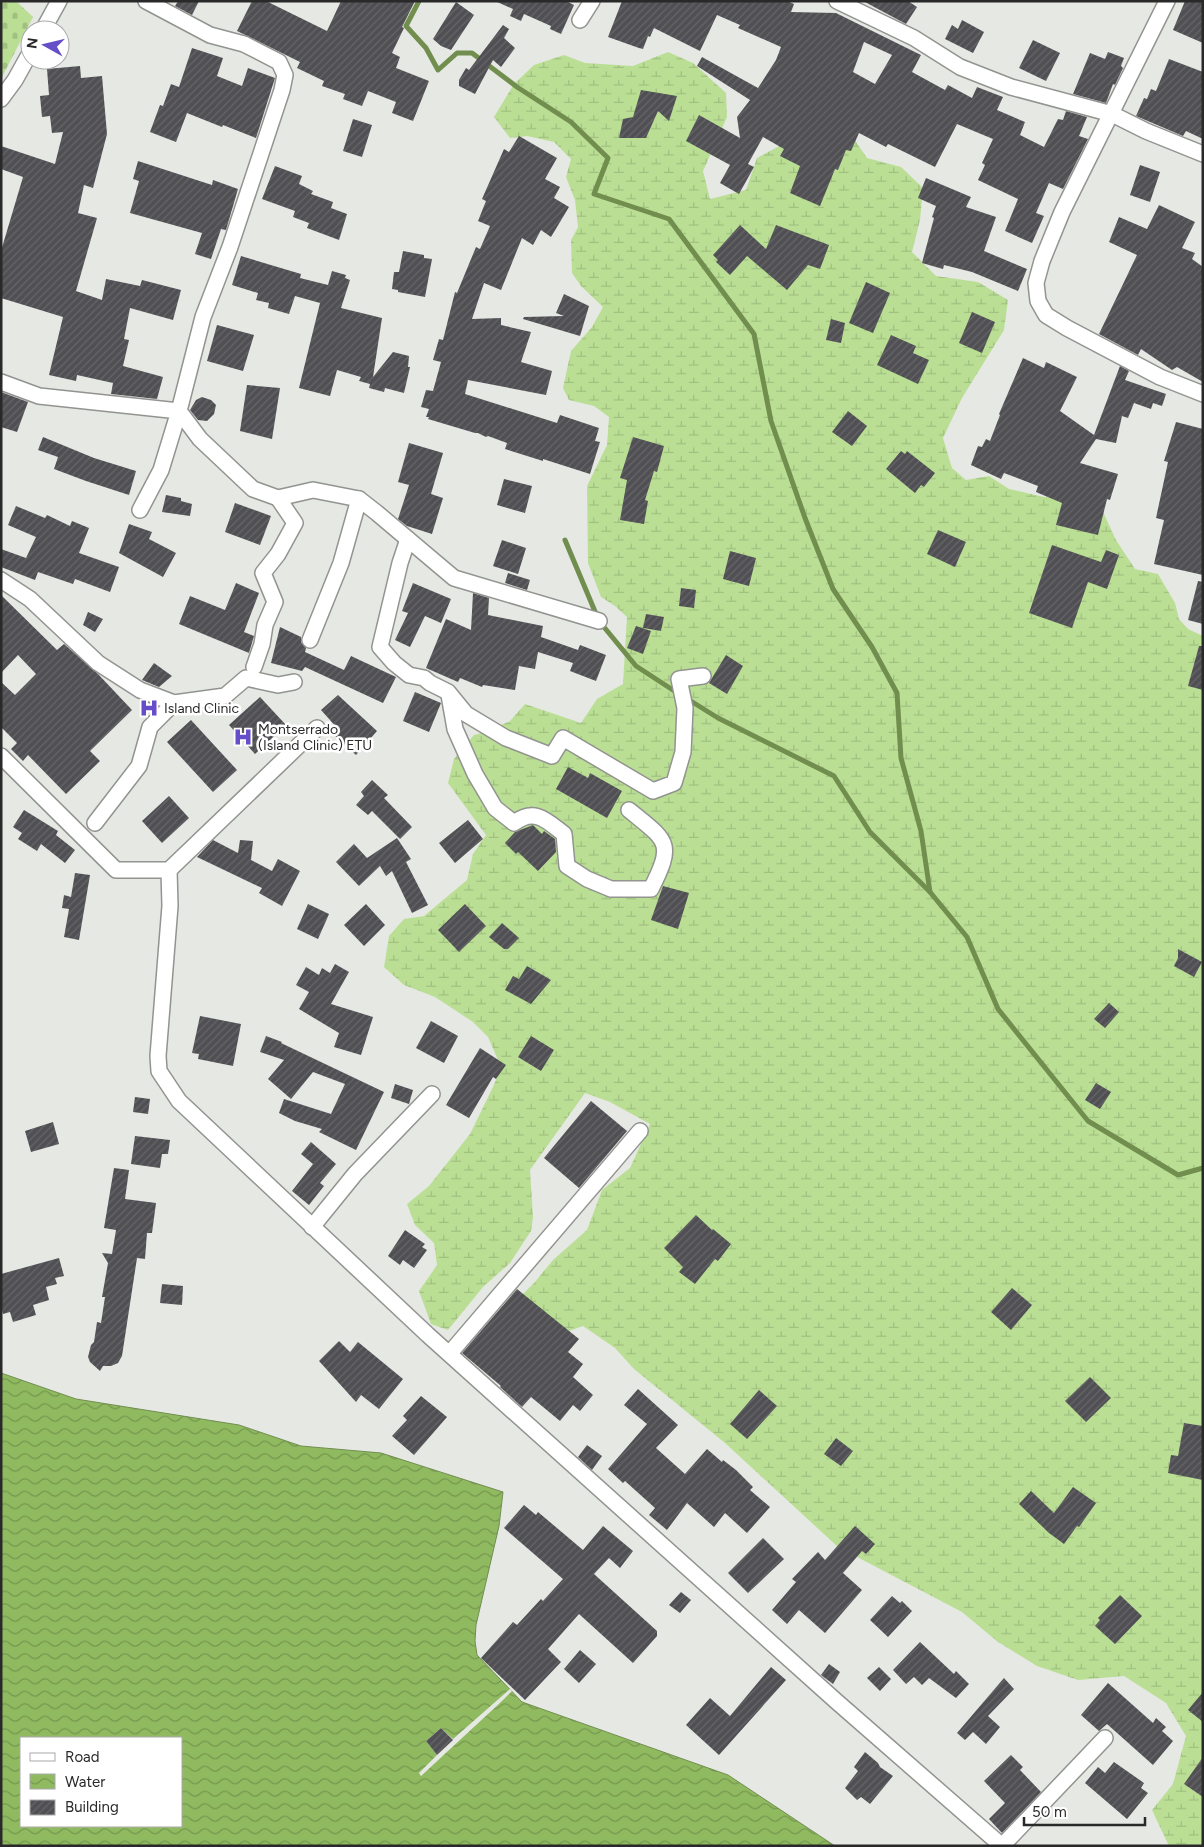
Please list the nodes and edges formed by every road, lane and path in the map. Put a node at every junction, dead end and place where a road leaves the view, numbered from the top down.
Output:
1 (59, 1) edge
2 (146, 1) edge
3 (592, 1) edge
4 (837, 1) edge
5 (1167, 1) edge
6 (49, 20) edge
7 (580, 20) dead end
8 (21, 70) edge
9 (1, 99) edge
10 (1112, 114) junction
11 (1203, 154) edge
12 (1, 382) edge
13 (1203, 394) edge
14 (179, 411) junction
15 (278, 498) junction
16 (358, 500) junction
17 (140, 510) dead end
18 (408, 539) junction
19 (1, 580) edge
20 (599, 621) dead end
21 (310, 640) dead end
22 (254, 667) dead end
23 (703, 676) dead end
24 (294, 682) dead end
25 (448, 692) junction
26 (174, 703) junction
27 (317, 728) dead end
28 (1, 756) edge
29 (629, 810) dead end
30 (95, 823) dead end
31 (169, 870) junction
32 (432, 1094) dead end
33 (640, 1130) dead end
34 (312, 1227) junction
35 (450, 1353) junction
36 (1105, 1738) dead end
37 (1002, 1846) edge

1 - 6 street
2 - 14 street
3 - 7 street
4 - 10 street
5 - 10 street
8 - 9 street
10 - 11 street
10 - 13 street
12 - 14 street
14 - 15 street
14 - 17 street
15 - 16 street
15 - 22 street
16 - 18 street
16 - 21 street
18 - 20 street
18 - 25 street
19 - 26 street
23 - 25 street
24 - 26 street
25 - 29 street
26 - 30 street
27 - 31 street
28 - 31 street
31 - 34 street
32 - 34 street
33 - 35 street
34 - 35 street
35 - 37 street
36 - 37 street

